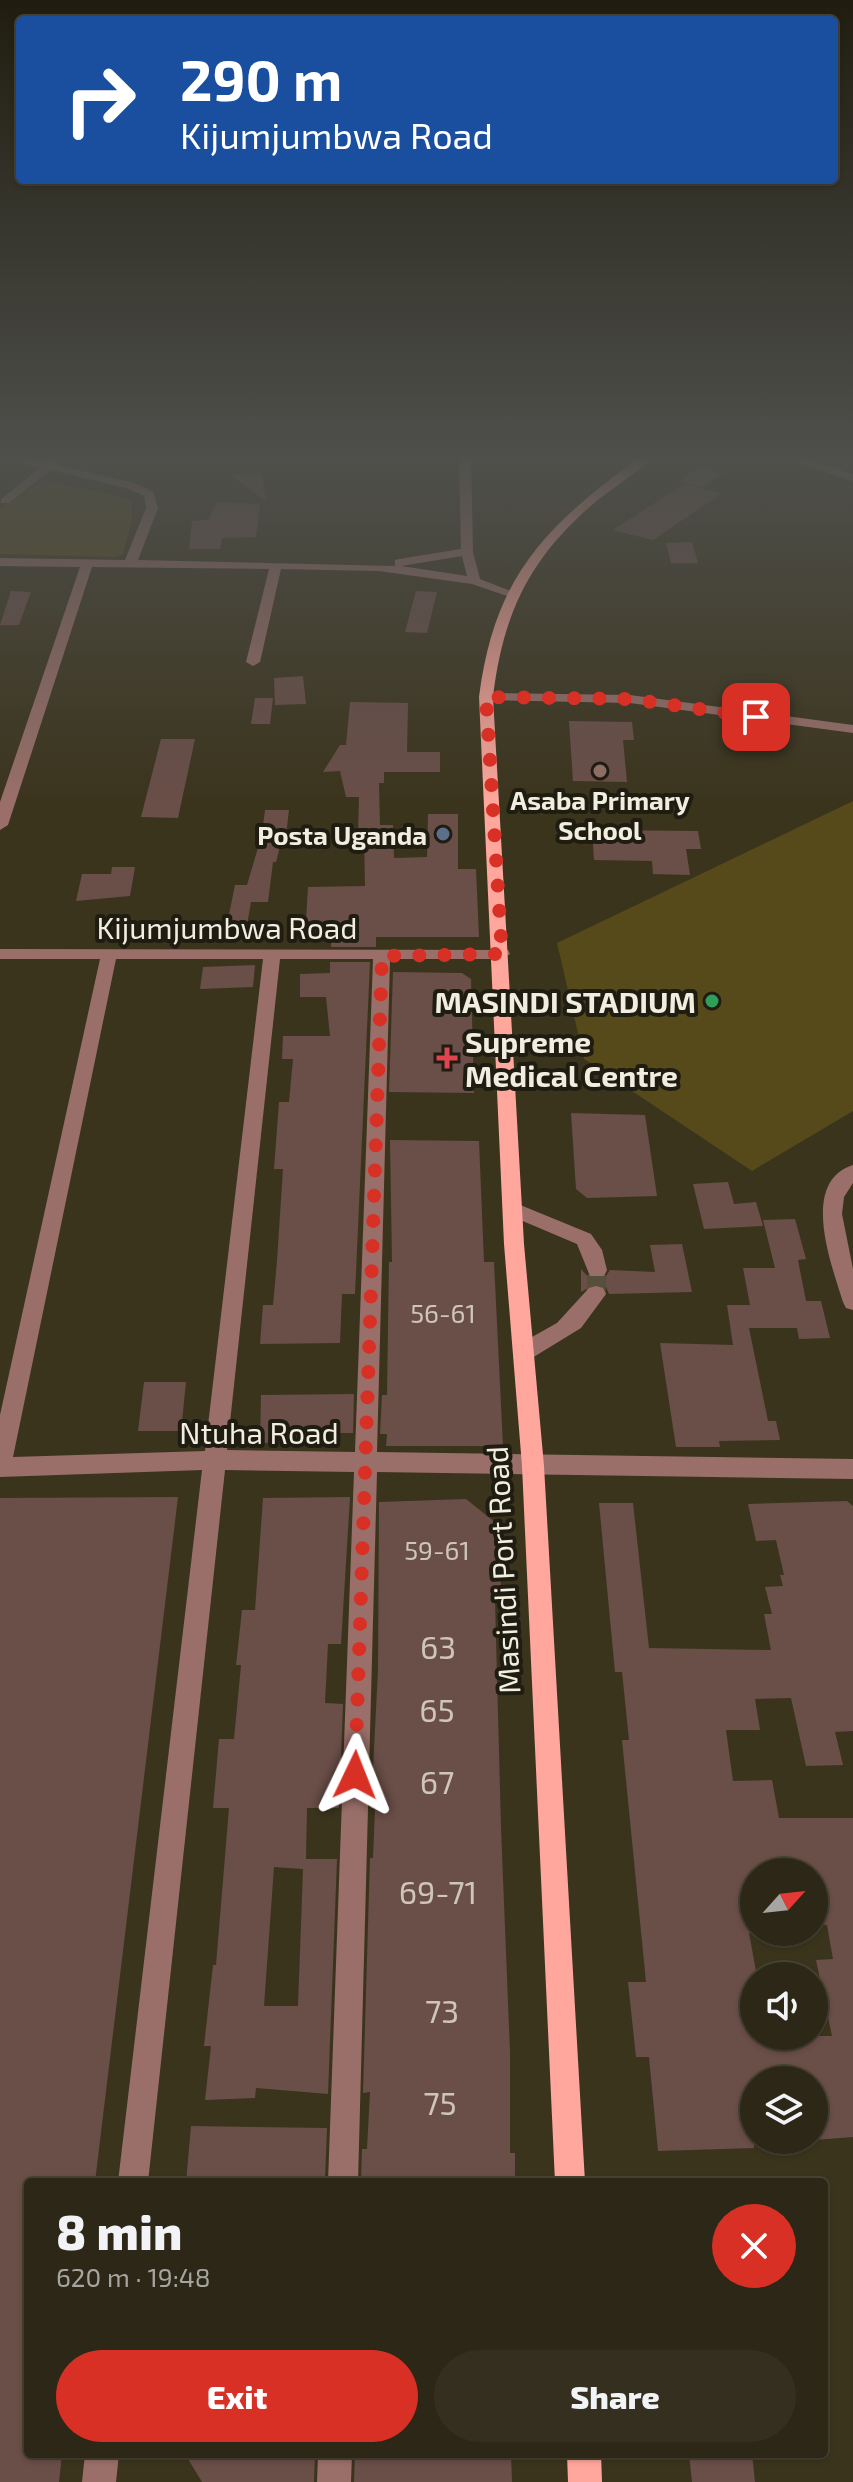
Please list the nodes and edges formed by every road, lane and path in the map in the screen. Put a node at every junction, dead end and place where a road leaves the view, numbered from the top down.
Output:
1 (85, 570) edge
2 (275, 570) edge
3 (398, 570) edge
4 (471, 570) edge
5 (527, 570) edge
6 (474, 581) junction
7 (510, 593) junction
8 (253, 662) dead end
9 (486, 697) junction
10 (853, 729) edge
11 (0, 825) edge
12 (0, 954) edge
13 (502, 954) junction
14 (109, 955) junction
15 (272, 956) junction
16 (382, 956) junction
17 (853, 1172) edge
18 (513, 1209) junction
19 (597, 1270) tunnel mouth
20 (596, 1294) tunnel mouth
21 (853, 1302) edge
22 (524, 1352) junction
23 (216, 1460) junction
24 (364, 1462) junction
25 (533, 1466) junction
26 (0, 1467) edge
27 (853, 1469) edge
28 (133, 2178) edge
29 (343, 2178) edge
30 (570, 2178) edge
31 (102, 2458) edge
32 (335, 2458) edge
33 (584, 2458) edge
34 (99, 2482) edge
35 (334, 2482) edge
36 (585, 2482) edge

1 - 11 street
2 - 8 street
3 - 6 street
4 - 6 street
5 - 7 main road
6 - 7 street
7 - 9 main road, Masindi Port Road
9 - 10 street
9 - 13 main road, Masindi Port Road
12 - 14 street, Kijumjumbwa Road
13 - 16 street, Kijumjumbwa Road
13 - 18 main road, Masindi Port Road
14 - 15 street, Kijumjumbwa Road
14 - 26 street
15 - 16 street, Kijumjumbwa Road
15 - 23 street
16 - 24 street
17 - 21 street
18 - 19 street
18 - 22 main road, Masindi Port Road
20 - 22 street
22 - 25 main road, Masindi Port Road
23 - 24 street, Ntuha Road
23 - 26 street, Ntuha Road
23 - 28 street
24 - 25 street, Ntuha Road
24 - 29 street
25 - 27 street, Ntuha Road
25 - 30 main road, Masindi Port Road
31 - 34 street
32 - 35 street
33 - 36 main road

